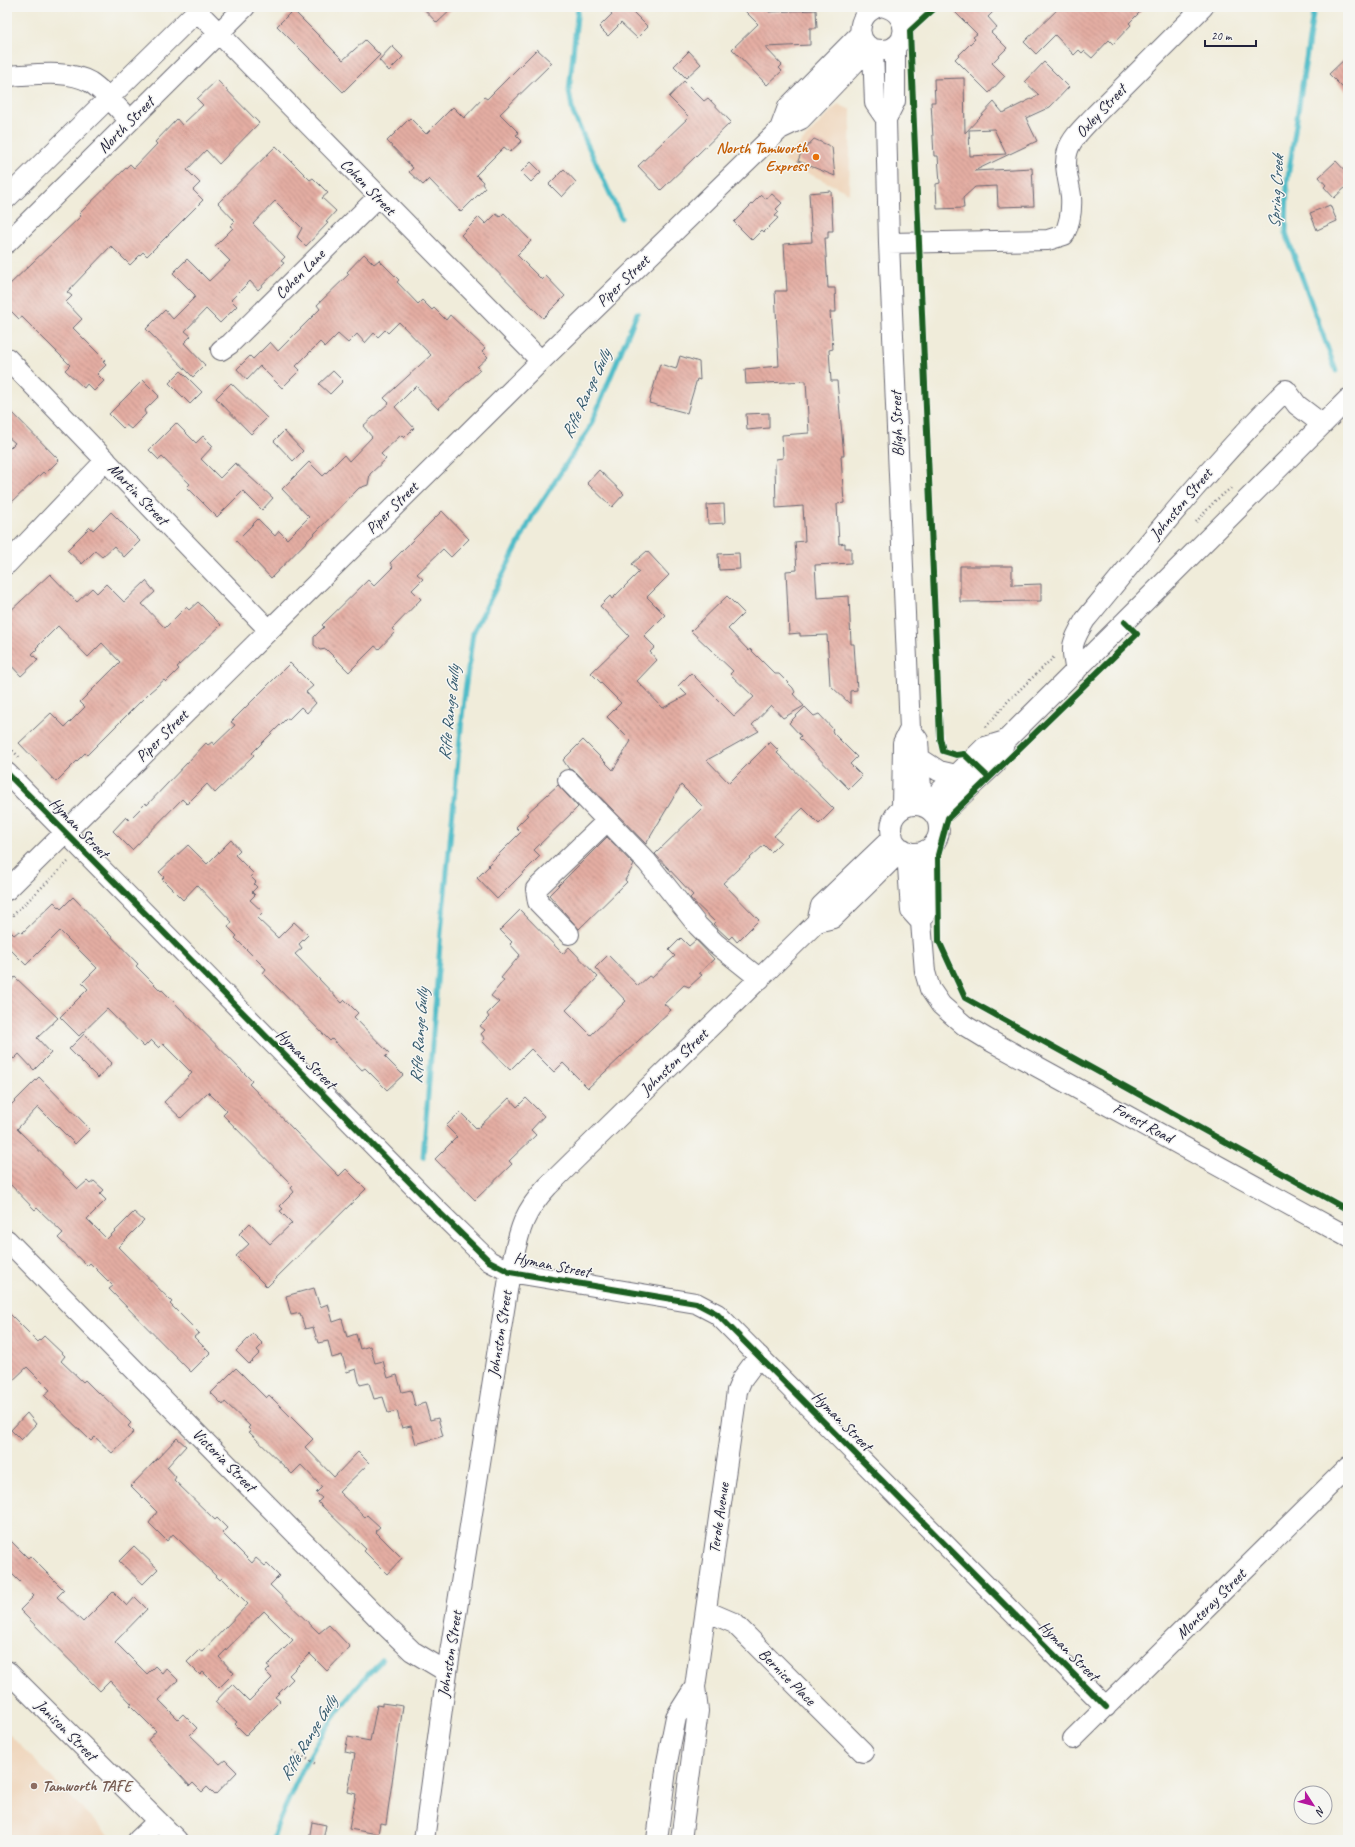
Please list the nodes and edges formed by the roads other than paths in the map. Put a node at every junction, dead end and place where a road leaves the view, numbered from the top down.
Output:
1 (245, 7) edge
2 (919, 7) edge
3 (1203, 7) edge
4 (199, 9) edge
5 (887, 10) edge
6 (219, 33) junction
7 (868, 43) junction
8 (895, 46) junction
9 (7, 76) edge
10 (108, 98) junction
11 (886, 119) junction
12 (130, 121) junction
13 (378, 197) junction
14 (7, 198) edge
15 (7, 243) edge
16 (889, 243) junction
17 (221, 350) dead end
18 (7, 358) edge
19 (541, 361) junction
20 (1348, 399) edge
21 (1322, 424) junction
22 (106, 460) junction
23 (7, 564) edge
24 (269, 630) junction
25 (1076, 671) junction
26 (910, 729) junction
27 (1005, 741) junction
28 (919, 758) junction
29 (7, 773) edge
30 (956, 775) junction
31 (568, 780) dead end
32 (921, 810) junction
33 (607, 821) junction
34 (65, 833) junction
35 (907, 847) junction
36 (7, 890) edge
37 (569, 934) dead end
38 (760, 978) junction
39 (1348, 1237) edge
40 (7, 1240) edge
41 (510, 1272) junction
42 (759, 1356) junction
43 (1348, 1467) edge
44 (706, 1611) junction
45 (7, 1671) edge
46 (447, 1672) junction
47 (695, 1687) junction
48 (1106, 1707) junction
49 (1073, 1740) dead end
50 (863, 1752) dead end
51 (158, 1821) junction
52 (138, 1840) edge
53 (177, 1840) edge
54 (424, 1840) edge
55 (657, 1840) edge
56 (681, 1840) edge

1 - 6 street, North Street
2 - 5 street
3 - 16 street, Oxley Street
4 - 6 street, Cohen Street
4 - 10 street, North Street
5 - 7 street
5 - 8 street
6 - 12 street, North Street
6 - 13 street, Cohen Street
7 - 8 street
7 - 11 street
7 - 19 street, Piper Street
8 - 11 street, Bligh Street
9 - 10 street
10 - 12 street
10 - 14 street, North Street
11 - 16 street, Bligh Street
12 - 15 street, North Street
13 - 17 street, Cohen Lane
13 - 19 street, Cohen Street
16 - 26 street, Bligh Street
18 - 22 street, Martin Street
19 - 24 street, Piper Street
20 - 21 street
21 - 25 street
21 - 25 street, Johnston Street
22 - 23 street
22 - 24 street, Martin Street
24 - 34 street, Piper Street
25 - 27 street
26 - 28 street, Bligh Street
26 - 32 street, Bligh Street
27 - 30 street
27 - 32 street
28 - 30 street
28 - 32 street, Bligh Street
29 - 34 street, Hyman Street
30 - 32 street
31 - 33 street
32 - 35 street
32 - 35 street, Johnston Street
33 - 37 street
33 - 38 street
34 - 36 street, Piper Street
34 - 41 street, Hyman Street
35 - 38 street, Johnston Street
35 - 39 street, Forest Road
38 - 41 street, Johnston Street
40 - 46 street, Victoria Street
41 - 42 street, Hyman Street
41 - 46 street, Johnston Street
42 - 44 street, Terole Avenue
42 - 48 street, Hyman Street
43 - 48 street, Monteray Street
44 - 47 street, Terole Avenue
44 - 50 street, Bernice Place
45 - 51 street, Janison Street
46 - 54 street, Johnston Street
47 - 55 street, Terole Avenue
47 - 56 street, Terole Avenue
48 - 49 street, Monteray Street
51 - 52 street
51 - 53 street, Janison Street

